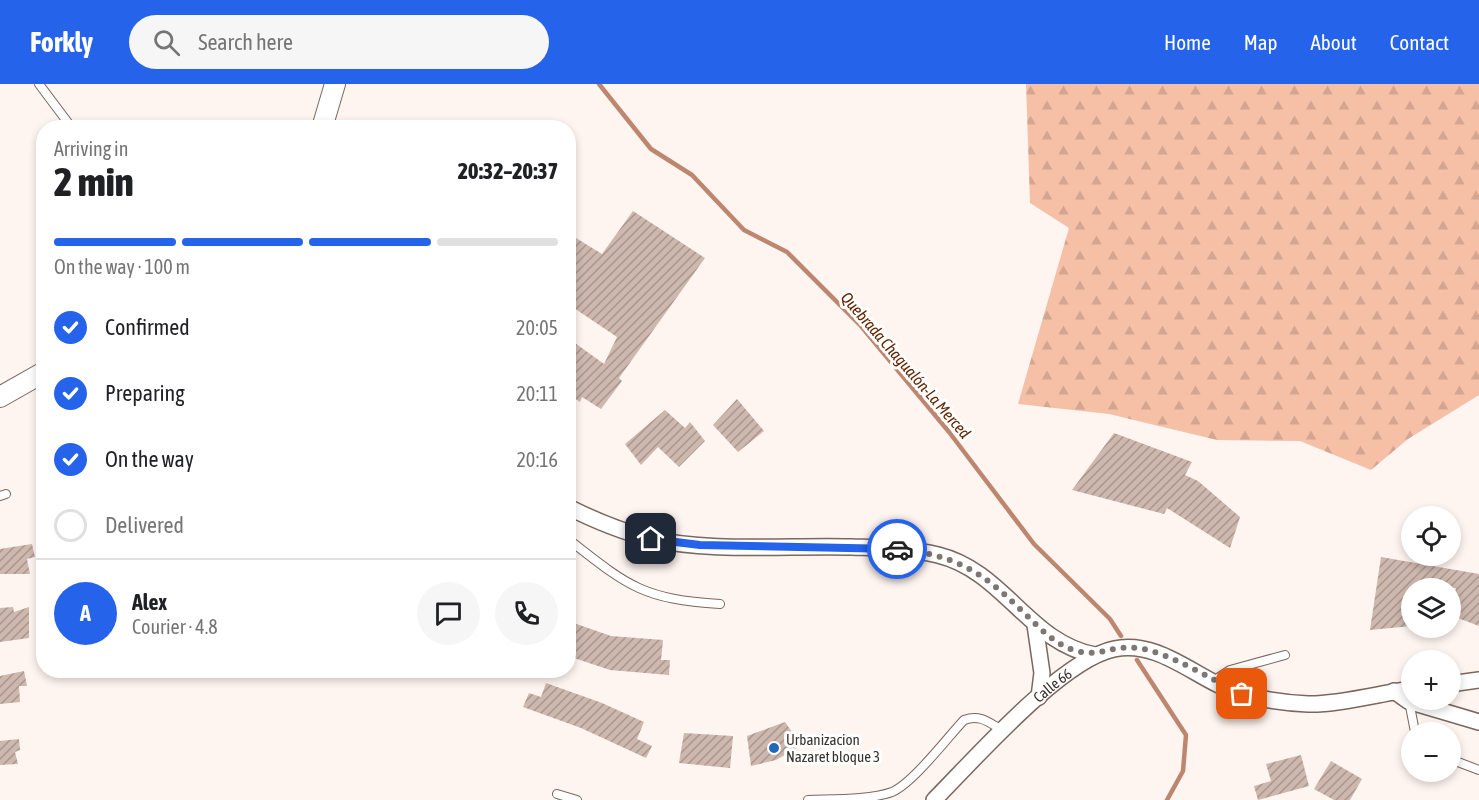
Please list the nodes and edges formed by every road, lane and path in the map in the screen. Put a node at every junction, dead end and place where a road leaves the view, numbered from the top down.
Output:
1 (39, 84) edge
2 (335, 84) edge
3 (66, 120) edge
4 (324, 120) edge
5 (36, 377) edge
6 (0, 397) edge
7 (576, 511) edge
8 (576, 545) edge
9 (720, 604) dead end
10 (1035, 625) junction
11 (1285, 654) dead end
12 (1095, 655) junction
13 (1479, 680) edge
14 (1213, 681) junction
15 (1461, 682) edge
16 (1401, 693) edge
17 (1039, 697) junction
18 (1448, 710) edge
19 (1479, 722) edge
20 (1003, 731) junction
21 (1461, 763) edge
22 (1479, 770) edge
23 (557, 794) dead end
24 (577, 800) edge
25 (808, 800) edge
26 (934, 800) edge

1 - 3 lane
2 - 4 main road
5 - 6 main road
7 - 10 street
8 - 9 lane
10 - 12 street
10 - 17 street
11 - 14 lane
12 - 14 street, Calle 66
12 - 17 street, Calle 66
13 - 15 street
14 - 16 street, Calle 66
17 - 20 street, Calle 66
18 - 19 street
20 - 25 lane
20 - 26 street, Calle 66
21 - 22 lane
23 - 24 lane

